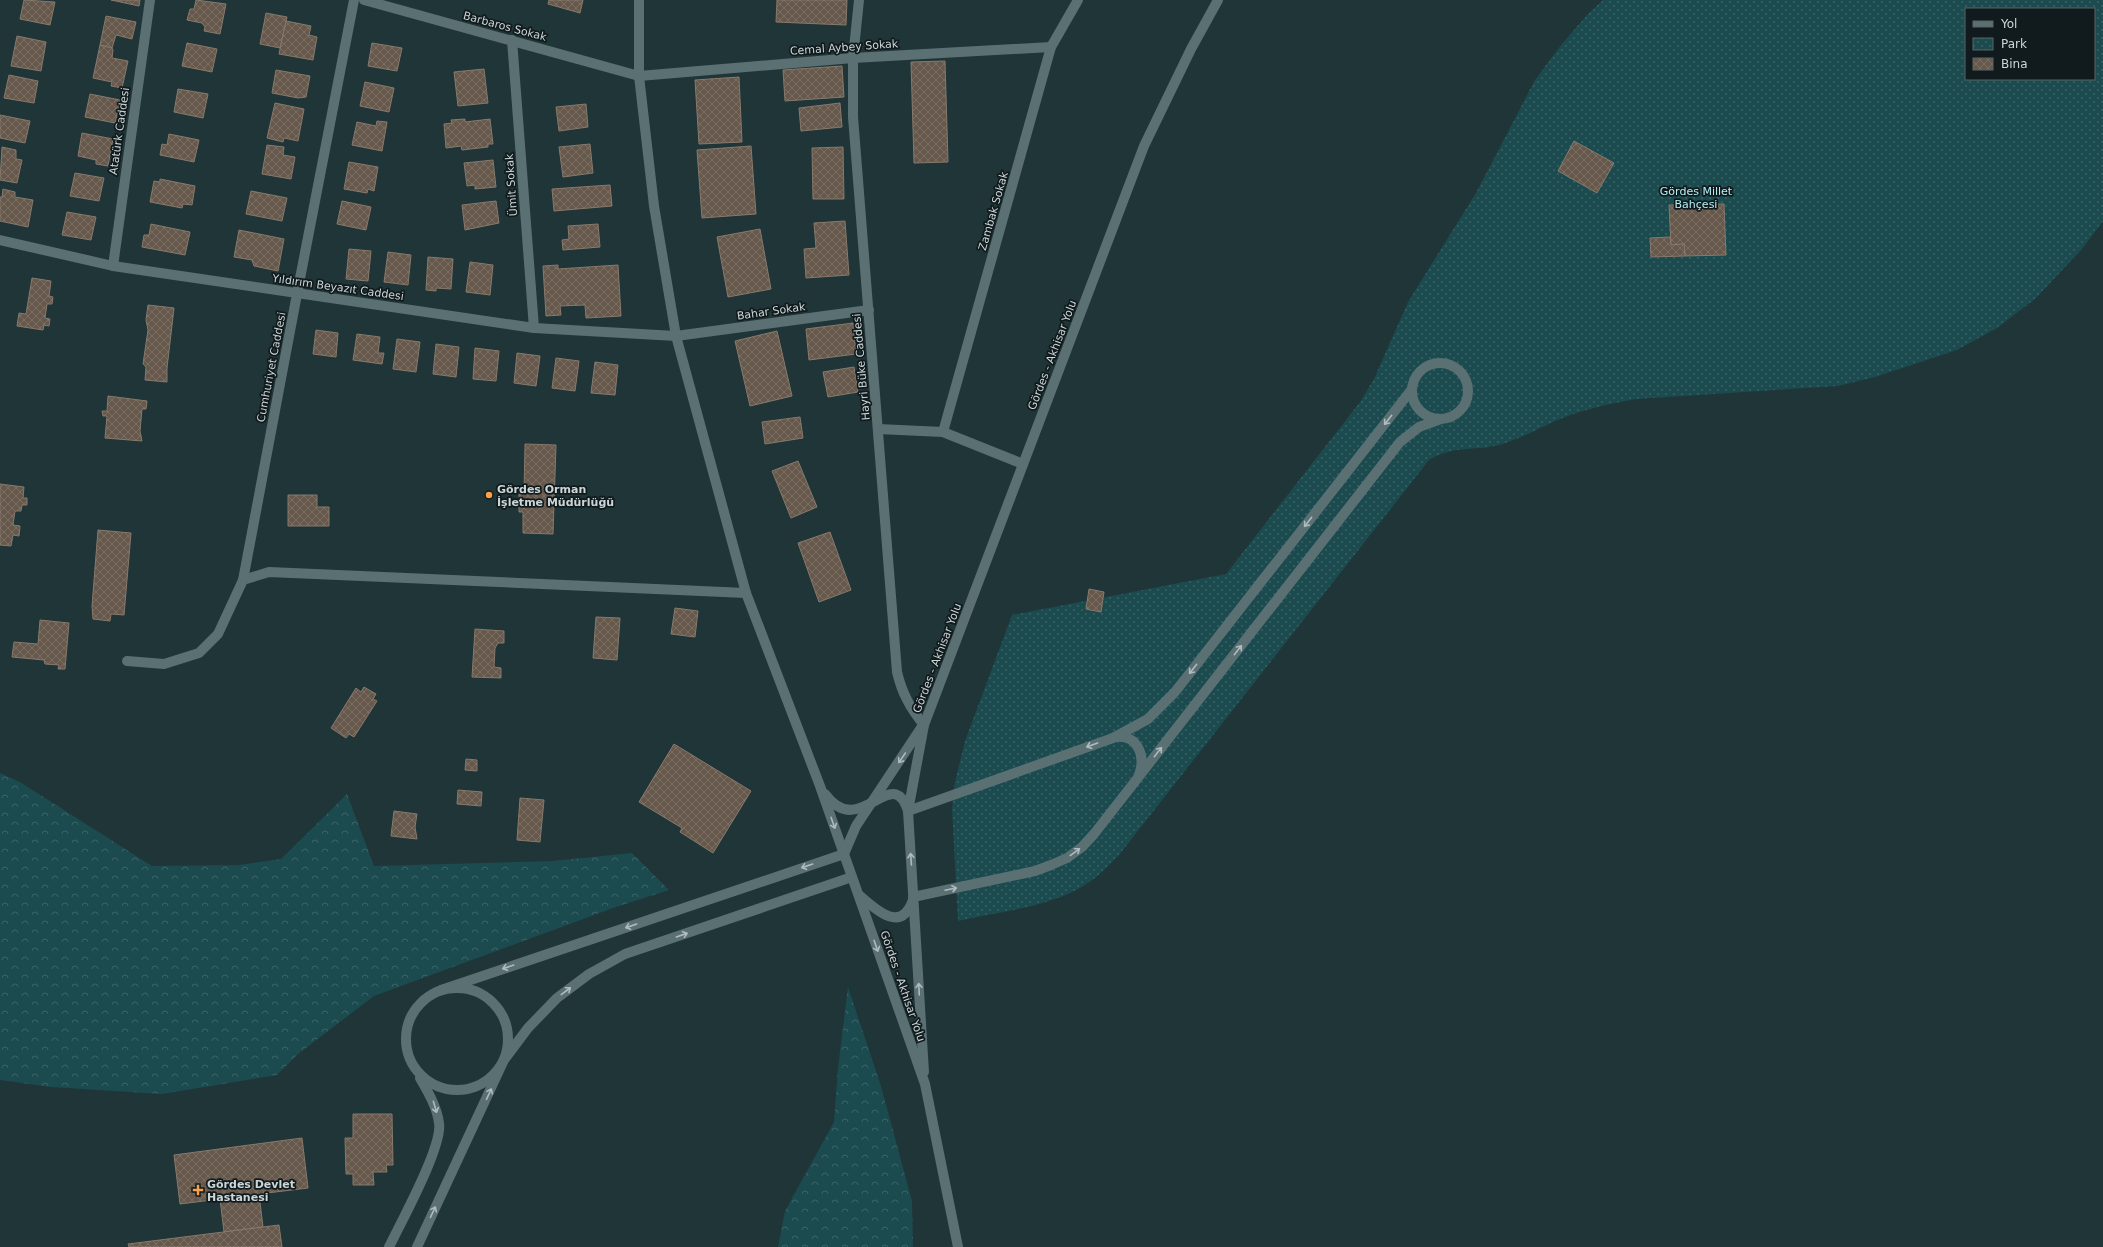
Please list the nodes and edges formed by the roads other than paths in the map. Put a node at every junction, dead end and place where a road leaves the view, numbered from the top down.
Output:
1 (150, 0) edge
2 (354, 0) edge
3 (364, 0) edge
4 (639, 0) edge
5 (859, 0) edge
6 (1078, 0) edge
7 (1218, 0) edge
8 (512, 40) junction
9 (1051, 47) junction
10 (853, 58) junction
11 (639, 76) junction
12 (0, 240) edge
13 (113, 266) junction
14 (297, 294) junction
15 (869, 310) junction
16 (534, 328) junction
17 (676, 336) junction
18 (1412, 389) junction
19 (1441, 419) junction
20 (878, 429) junction
21 (943, 432) junction
22 (1023, 464) junction
23 (243, 580) junction
24 (746, 593) junction
25 (127, 661) dead end
26 (924, 725) junction
27 (1113, 738) junction
28 (1139, 776) junction
29 (820, 786) junction
30 (872, 804) junction
31 (908, 811) junction
32 (844, 854) junction
33 (852, 877) junction
34 (859, 896) junction
35 (913, 897) junction
36 (441, 990) junction
37 (504, 1060) junction
38 (418, 1073) junction
39 (925, 1084) junction
40 (389, 1247) edge
41 (417, 1247) edge
42 (958, 1247) edge

1 - 13 street, Atatürk Caddesi
2 - 14 street, Cumhuriyet Caddesi
3 - 8 street, Barbaros Sokak
4 - 11 street
5 - 10 street, Hayri Büke Caddesi
6 - 9 street, Zambak Sokak
7 - 22 street, Gördes - Akhisar Yolu
8 - 11 street, Barbaros Sokak
8 - 16 street, Ümit Sokak
9 - 10 street, Cemal Aybey Sokak
9 - 21 street, Zambak Sokak
10 - 11 street, Cemal Aybey Sokak
10 - 15 street, Hayri Büke Caddesi
11 - 17 street
12 - 13 street, Yıldırım Beyazıt Caddesi
13 - 14 street, Yıldırım Beyazıt Caddesi
14 - 16 street, Yıldırım Beyazıt Caddesi
14 - 23 street, Cumhuriyet Caddesi
15 - 17 street, Bahar Sokak
15 - 20 street, Hayri Büke Caddesi
16 - 17 street, Yıldırım Beyazıt Caddesi
17 - 24 street
18 - 19 street
18 - 19 street
18 -> 27 street
28 -> 19 street
20 - 21 street
20 - 26 street, Hayri Büke Caddesi
21 - 22 street
22 - 26 street, Gördes - Akhisar Yolu
23 - 24 street
23 - 25 street, Cumhuriyet Caddesi
24 - 29 street
26 -> 30 street, Gördes - Akhisar Yolu
26 - 31 street, Gördes - Akhisar Yolu
27 - 28 street
27 -> 31 street
35 -> 28 street
29 - 30 street, Gördes - Akhisar Yolu
29 -> 32 street, Gördes - Akhisar Yolu
30 - 31 street, Gördes - Akhisar Yolu
30 - 32 street, Gördes - Akhisar Yolu
35 -> 31 street, Gördes - Akhisar Yolu
32 - 33 street, Gördes - Akhisar Yolu
32 -> 36 street
33 - 34 street, Gördes - Akhisar Yolu
37 -> 33 street
34 - 35 street, Gördes - Akhisar Yolu
34 -> 39 street, Gördes - Akhisar Yolu
39 -> 35 street, Gördes - Akhisar Yolu
36 - 37 street
36 - 38 street
37 - 38 street
41 -> 37 street
38 -> 40 street
39 - 42 street, Gördes - Akhisar Yolu

